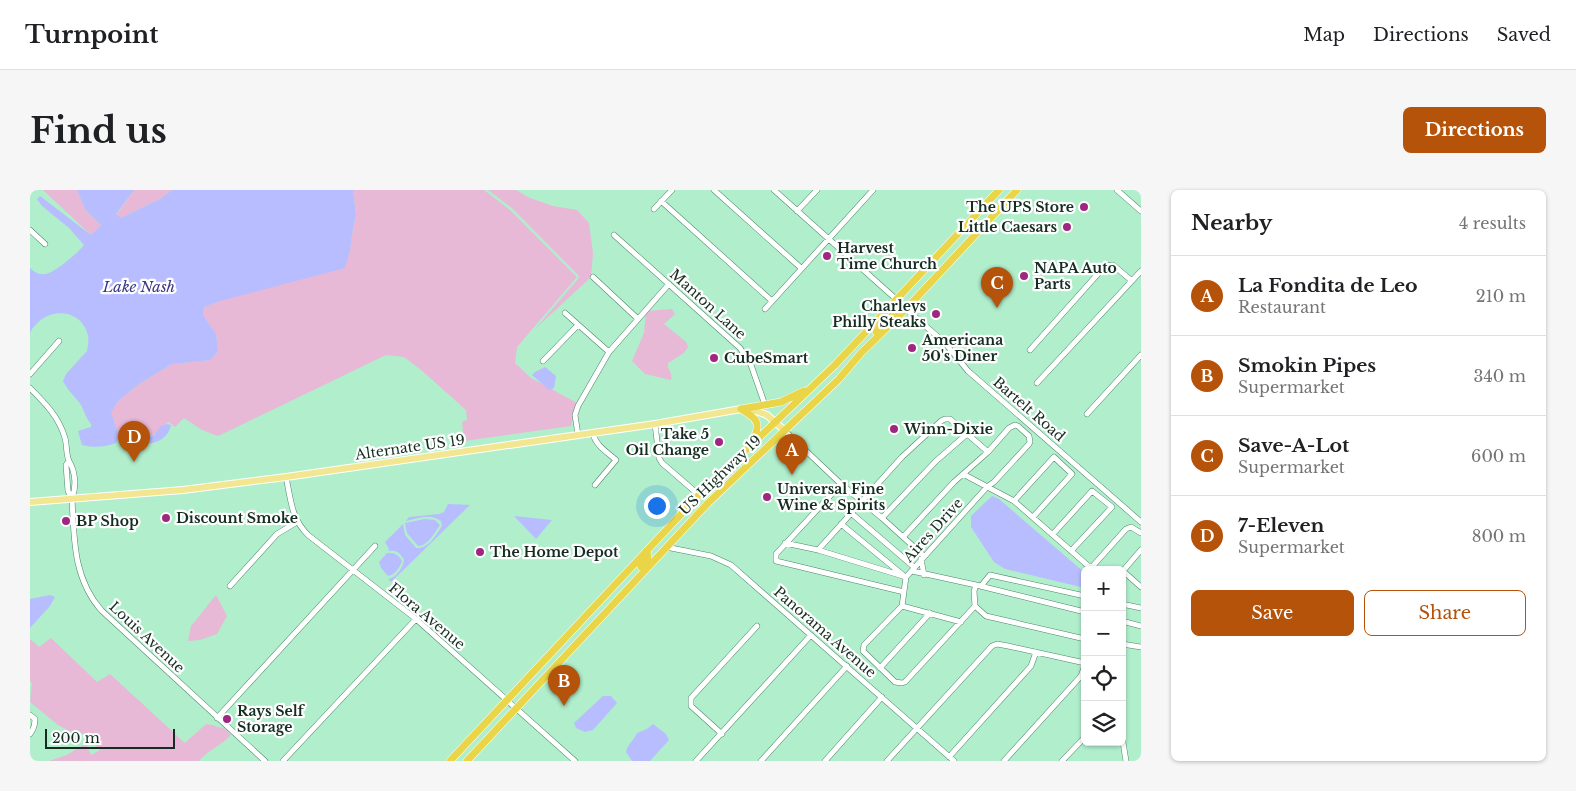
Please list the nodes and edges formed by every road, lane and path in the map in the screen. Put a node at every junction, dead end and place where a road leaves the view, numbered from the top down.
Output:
1 (672, 190) edge
2 (714, 190) edge
3 (774, 190) edge
4 (817, 190) edge
5 (873, 190) edge
6 (999, 190) edge
7 (1017, 190) edge
8 (1118, 190) edge
9 (661, 202) junction
10 (654, 209) dead end
11 (1141, 210) edge
12 (797, 212) junction
13 (30, 230) edge
14 (614, 235) dead end
15 (828, 239) junction
16 (45, 244) dead end
17 (800, 268) junction
18 (1141, 271) edge
19 (593, 277) dead end
20 (1132, 281) junction
21 (669, 284) junction
22 (897, 300) junction
23 (772, 301) junction
24 (765, 308) dead end
25 (906, 309) junction
26 (565, 313) dead end
27 (638, 319) junction
28 (578, 325) junction
29 (59, 341) dead end
30 (1030, 350) dead end
31 (609, 352) junction
32 (861, 353) junction
33 (1141, 355) edge
34 (543, 361) dead end
35 (30, 374) edge
36 (1037, 383) dead end
37 (30, 388) edge
38 (812, 388) junction
39 (765, 405) junction
40 (741, 410) junction
41 (1087, 414) dead end
42 (775, 422) junction
43 (655, 424) junction
44 (784, 430) junction
45 (593, 433) junction
46 (967, 434) junction
47 (578, 436) junction
48 (751, 445) junction
49 (988, 452) junction
50 (963, 474) junction
51 (286, 477) junction
52 (710, 483) junction
53 (841, 484) junction
54 (595, 485) dead end
55 (987, 487) junction
56 (699, 495) junction
57 (72, 498) junction
58 (861, 501) junction
59 (1014, 501) junction
60 (30, 502) edge
61 (851, 513) junction
62 (1033, 517) junction
63 (882, 518) junction
64 (297, 522) junction
65 (1141, 522) edge
66 (841, 524) junction
67 (1141, 533) edge
68 (1053, 534) junction
69 (902, 537) junction
70 (785, 544) junction
71 (375, 546) dead end
72 (666, 547) junction
73 (818, 550) junction
74 (1141, 550) edge
75 (646, 551) junction
76 (1071, 551) junction
77 (922, 558) junction
78 (1088, 566) edge
79 (1095, 566) edge
80 (1126, 567) edge
81 (353, 569) junction
82 (913, 569) junction
83 (1126, 574) edge
84 (924, 575) junction
85 (906, 577) junction
86 (978, 585) junction
87 (230, 586) dead end
88 (1141, 587) edge
89 (624, 592) junction
90 (904, 592) junction
91 (1081, 595) edge
92 (1126, 605) edge
93 (902, 606) junction
94 (975, 606) junction
95 (1141, 608) edge
96 (1081, 611) edge
97 (930, 613) junction
98 (416, 618) junction
99 (961, 622) junction
100 (1126, 622) edge
101 (757, 626) dead end
102 (1141, 626) edge
103 (811, 635) junction
104 (1081, 638) edge
105 (1126, 645) edge
106 (1141, 648) edge
107 (1036, 652) junction
108 (1081, 663) edge
109 (847, 666) junction
110 (880, 668) junction
111 (1081, 676) edge
112 (882, 697) junction
113 (507, 700) junction
114 (516, 708) junction
115 (30, 715) edge
116 (216, 718) junction
117 (916, 727) junction
118 (30, 734) edge
119 (722, 734) junction
120 (1081, 740) edge
121 (1124, 746) edge
122 (949, 757) junction
123 (265, 761) edge
124 (283, 761) edge
125 (450, 761) edge
126 (466, 761) edge
127 (575, 761) edge
128 (696, 761) edge
129 (761, 761) edge
130 (825, 761) edge
131 (888, 761) edge
132 (954, 761) edge
133 (1004, 761) edge
134 (1062, 761) edge
135 (1126, 761) edge

1 - 9 street
2 - 17 street
3 - 12 street
4 - 12 street
5 - 15 street
6 - 22 highway, US Highway 19
7 - 25 highway, US Highway 19
8 - 11 street
9 - 10 street
9 - 23 street
12 - 15 street
13 - 16 street
14 - 21 street, Manton Lane
15 - 17 street
15 - 22 street
17 - 23 street
18 - 20 street
19 - 27 street
20 - 30 street
20 - 36 street
21 - 27 street
21 - 39 street, Manton Lane
22 - 32 highway
22 - 38 highway, US Highway 19
23 - 24 street
25 - 32 highway, US Highway 19
25 - 65 street, Bartelt Road
26 - 28 street
27 - 31 street
28 - 31 street
28 - 34 street
29 - 35 street
31 - 47 street
32 - 44 highway, US Highway 19
33 - 41 street
37 - 57 street, Louis Avenue
38 - 39 highway
38 - 42 highway, US Highway 19
39 - 40 highway
40 - 42 main road, Alternate US 19
40 - 43 main road, Alternate US 19
40 - 48 highway
42 - 44 main road, Alternate US 19
42 - 48 highway, US Highway 19
43 - 45 main road, Alternate US 19
43 - 56 street
44 - 53 street
44 - 72 highway, US Highway 19
45 - 47 main road, Alternate US 19
45 - 54 street
46 - 49 street
46 - 58 street
46 - 63 street
47 - 51 main road, Alternate US 19
48 - 52 highway, US Highway 19
49 - 50 street
49 - 55 street, Aires Drive
50 - 55 street
50 - 69 street
51 - 57 main road, Alternate US 19
51 - 64 street, Flora Avenue
52 - 56 highway, US Highway 19
52 - 72 highway
53 - 58 street
53 - 70 street
55 - 59 street
55 - 77 street, Aires Drive
56 - 75 highway, US Highway 19
57 - 60 main road, Alternate US 19
57 - 116 street, Louis Avenue
58 - 61 street
58 - 63 street
59 - 62 street
59 - 62 street
61 - 66 street
61 - 82 street
62 - 68 street
63 - 69 street
64 - 81 street, Flora Avenue
64 - 87 street
66 - 73 street
66 - 85 street
67 - 79 street
68 - 76 street
68 - 76 street
69 - 77 street
70 - 73 street
70 - 90 street
71 - 81 street
72 - 89 highway, US Highway 19
72 - 103 street, Panorama Avenue
73 - 85 street
74 - 80 street
75 - 89 highway
75 - 113 highway, US Highway 19
76 - 78 street
77 - 82 street, Aires Drive
77 - 84 street
81 - 98 street, Flora Avenue
81 - 116 street
82 - 84 street
82 - 85 street, Aires Drive
83 - 88 street
84 - 86 street
85 - 90 street, Aires Drive
86 - 91 street
86 - 94 street
86 - 96 street
89 - 114 highway, US Highway 19
90 - 93 street, Aires Drive
92 - 95 street
93 - 97 street
93 - 110 street
94 - 99 street
94 - 104 street
97 - 99 street
97 - 110 street
98 - 113 street, Flora Avenue
98 - 124 street
99 - 110 street
100 - 102 street
101 - 119 street
103 - 109 street, Panorama Avenue
103 - 119 street
105 - 106 street
107 - 108 street
107 - 117 street
107 - 122 street
109 - 112 street, Panorama Avenue
109 - 129 street
111 - 133 street
112 - 117 street, Panorama Avenue
112 - 130 street
113 - 114 street, Flora Avenue
113 - 125 highway, US Highway 19
114 - 126 highway, US Highway 19
114 - 127 street, Flora Avenue
115 - 118 street
116 - 123 street, Louis Avenue
117 - 122 street, Panorama Avenue
117 - 131 street
119 - 128 street
120 - 134 street
121 - 135 street
122 - 132 street, Panorama Avenue

